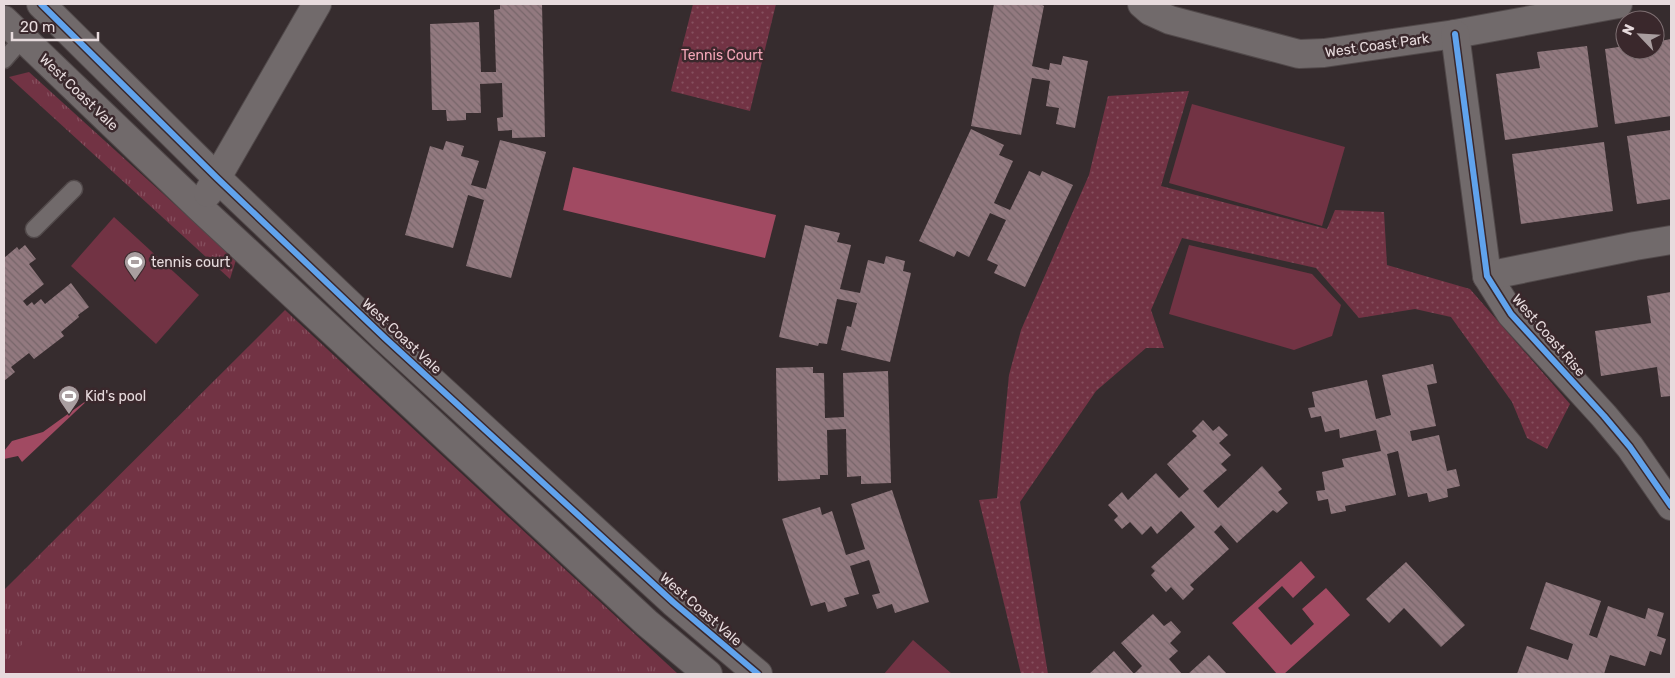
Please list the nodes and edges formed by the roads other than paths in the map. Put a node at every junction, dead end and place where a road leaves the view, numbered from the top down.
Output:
1 (317, 4) edge
2 (1142, 4) edge
3 (1618, 4) edge
4 (45, 7) edge
5 (4, 20) edge
6 (1455, 34) junction
7 (23, 38) junction
8 (4, 60) edge
9 (217, 178) junction
10 (74, 189) dead end
11 (200, 208) junction
12 (34, 229) dead end
13 (1671, 240) edge
14 (1486, 276) junction
15 (1671, 506) edge
16 (708, 674) edge
17 (758, 674) edge

1 - 9 street
2 - 6 street, West Coast Park
3 - 6 street, West Coast Park
4 - 7 street, West Coast Vale
4 - 9 street, West Coast Vale
5 - 7 street, West Coast Vale
6 - 14 street, West Coast Rise
7 - 8 lane
7 - 11 street, West Coast Vale
9 - 11 street
9 - 17 street, West Coast Vale
10 - 12 lane
11 - 16 street, West Coast Vale
13 - 14 street
14 - 15 street, West Coast Rise

